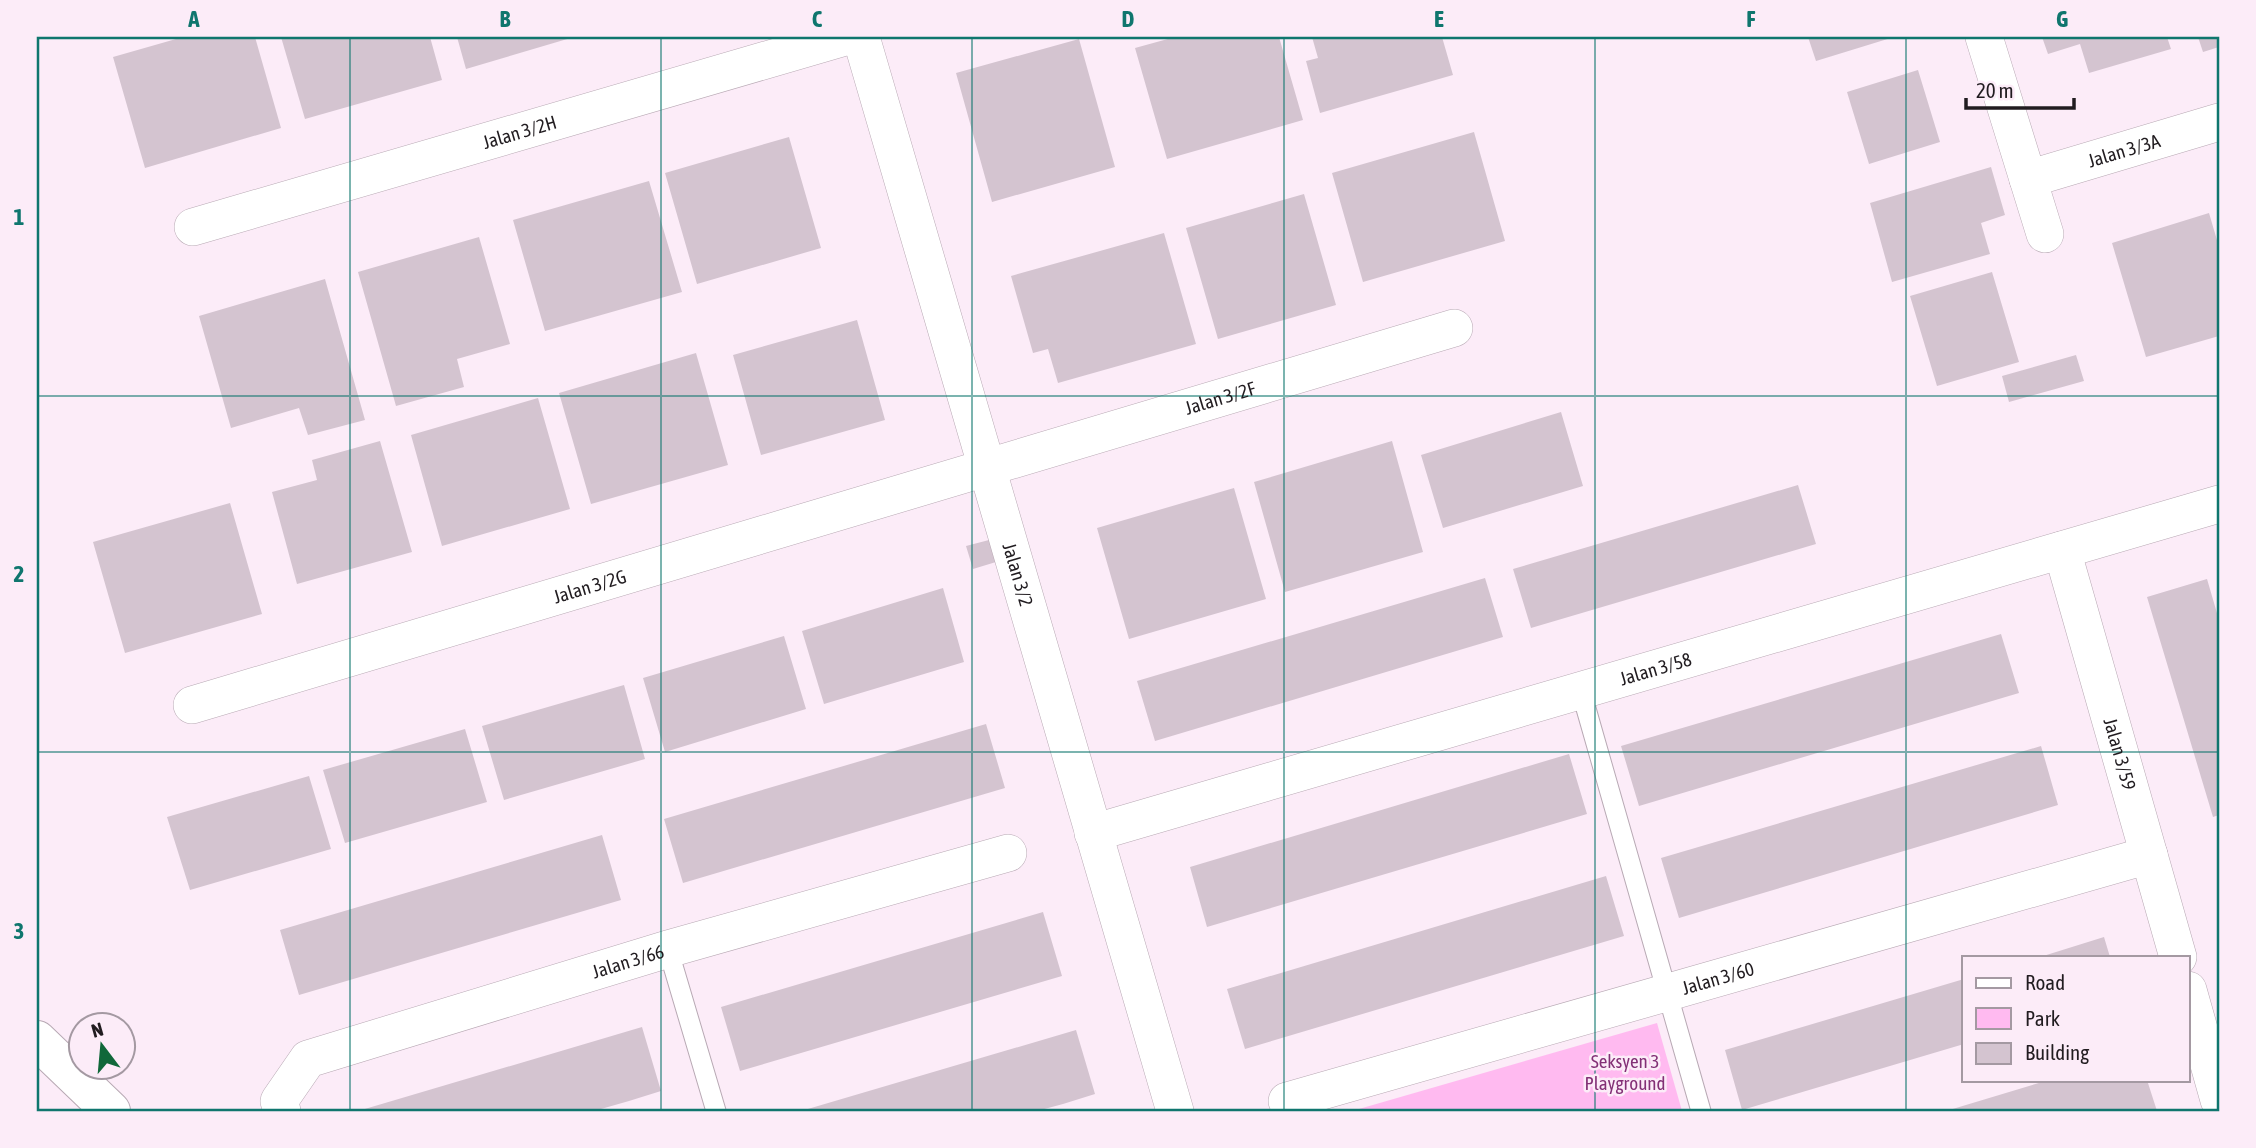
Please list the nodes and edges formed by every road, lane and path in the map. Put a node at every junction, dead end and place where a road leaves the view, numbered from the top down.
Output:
1 (845, 37) edge
2 (861, 37) edge
3 (1984, 37) edge
4 (2219, 122) edge
5 (2028, 179) junction
6 (193, 227) dead end
7 (2045, 234) dead end
8 (1454, 328) dead end
9 (987, 467) junction
10 (2219, 504) edge
11 (2062, 550) junction
12 (1581, 691) junction
13 (192, 705) dead end
14 (1094, 833) junction
15 (1008, 853) dead end
16 (2149, 855) junction
17 (668, 949) junction
18 (2178, 956) edge
19 (1667, 992) junction
20 (2190, 997) edge
21 (37, 1040) edge
22 (52, 1068) edge
23 (2219, 1100) edge
24 (1287, 1101) dead end
25 (110, 1111) edge
26 (282, 1111) edge
27 (716, 1111) edge
28 (1175, 1111) edge
29 (1701, 1111) edge

1 - 6 street, Jalan 3/2H
2 - 9 street, Jalan 3/2
3 - 5 street
4 - 5 street, Jalan 3/3A
5 - 7 street
8 - 9 street, Jalan 3/2F
9 - 13 street, Jalan 3/2G
9 - 14 street, Jalan 3/2
10 - 11 street, Jalan 3/58
11 - 12 street, Jalan 3/58
11 - 16 street, Jalan 3/59
12 - 14 street, Jalan 3/58
12 - 19 lane
14 - 28 street, Jalan 3/2
15 - 17 street, Jalan 3/66
16 - 18 street, Jalan 3/59
16 - 19 street, Jalan 3/60
17 - 26 street, Jalan 3/66
17 - 27 lane
19 - 24 street, Jalan 3/60
19 - 29 lane
20 - 23 street
21 - 22 street
22 - 25 street

